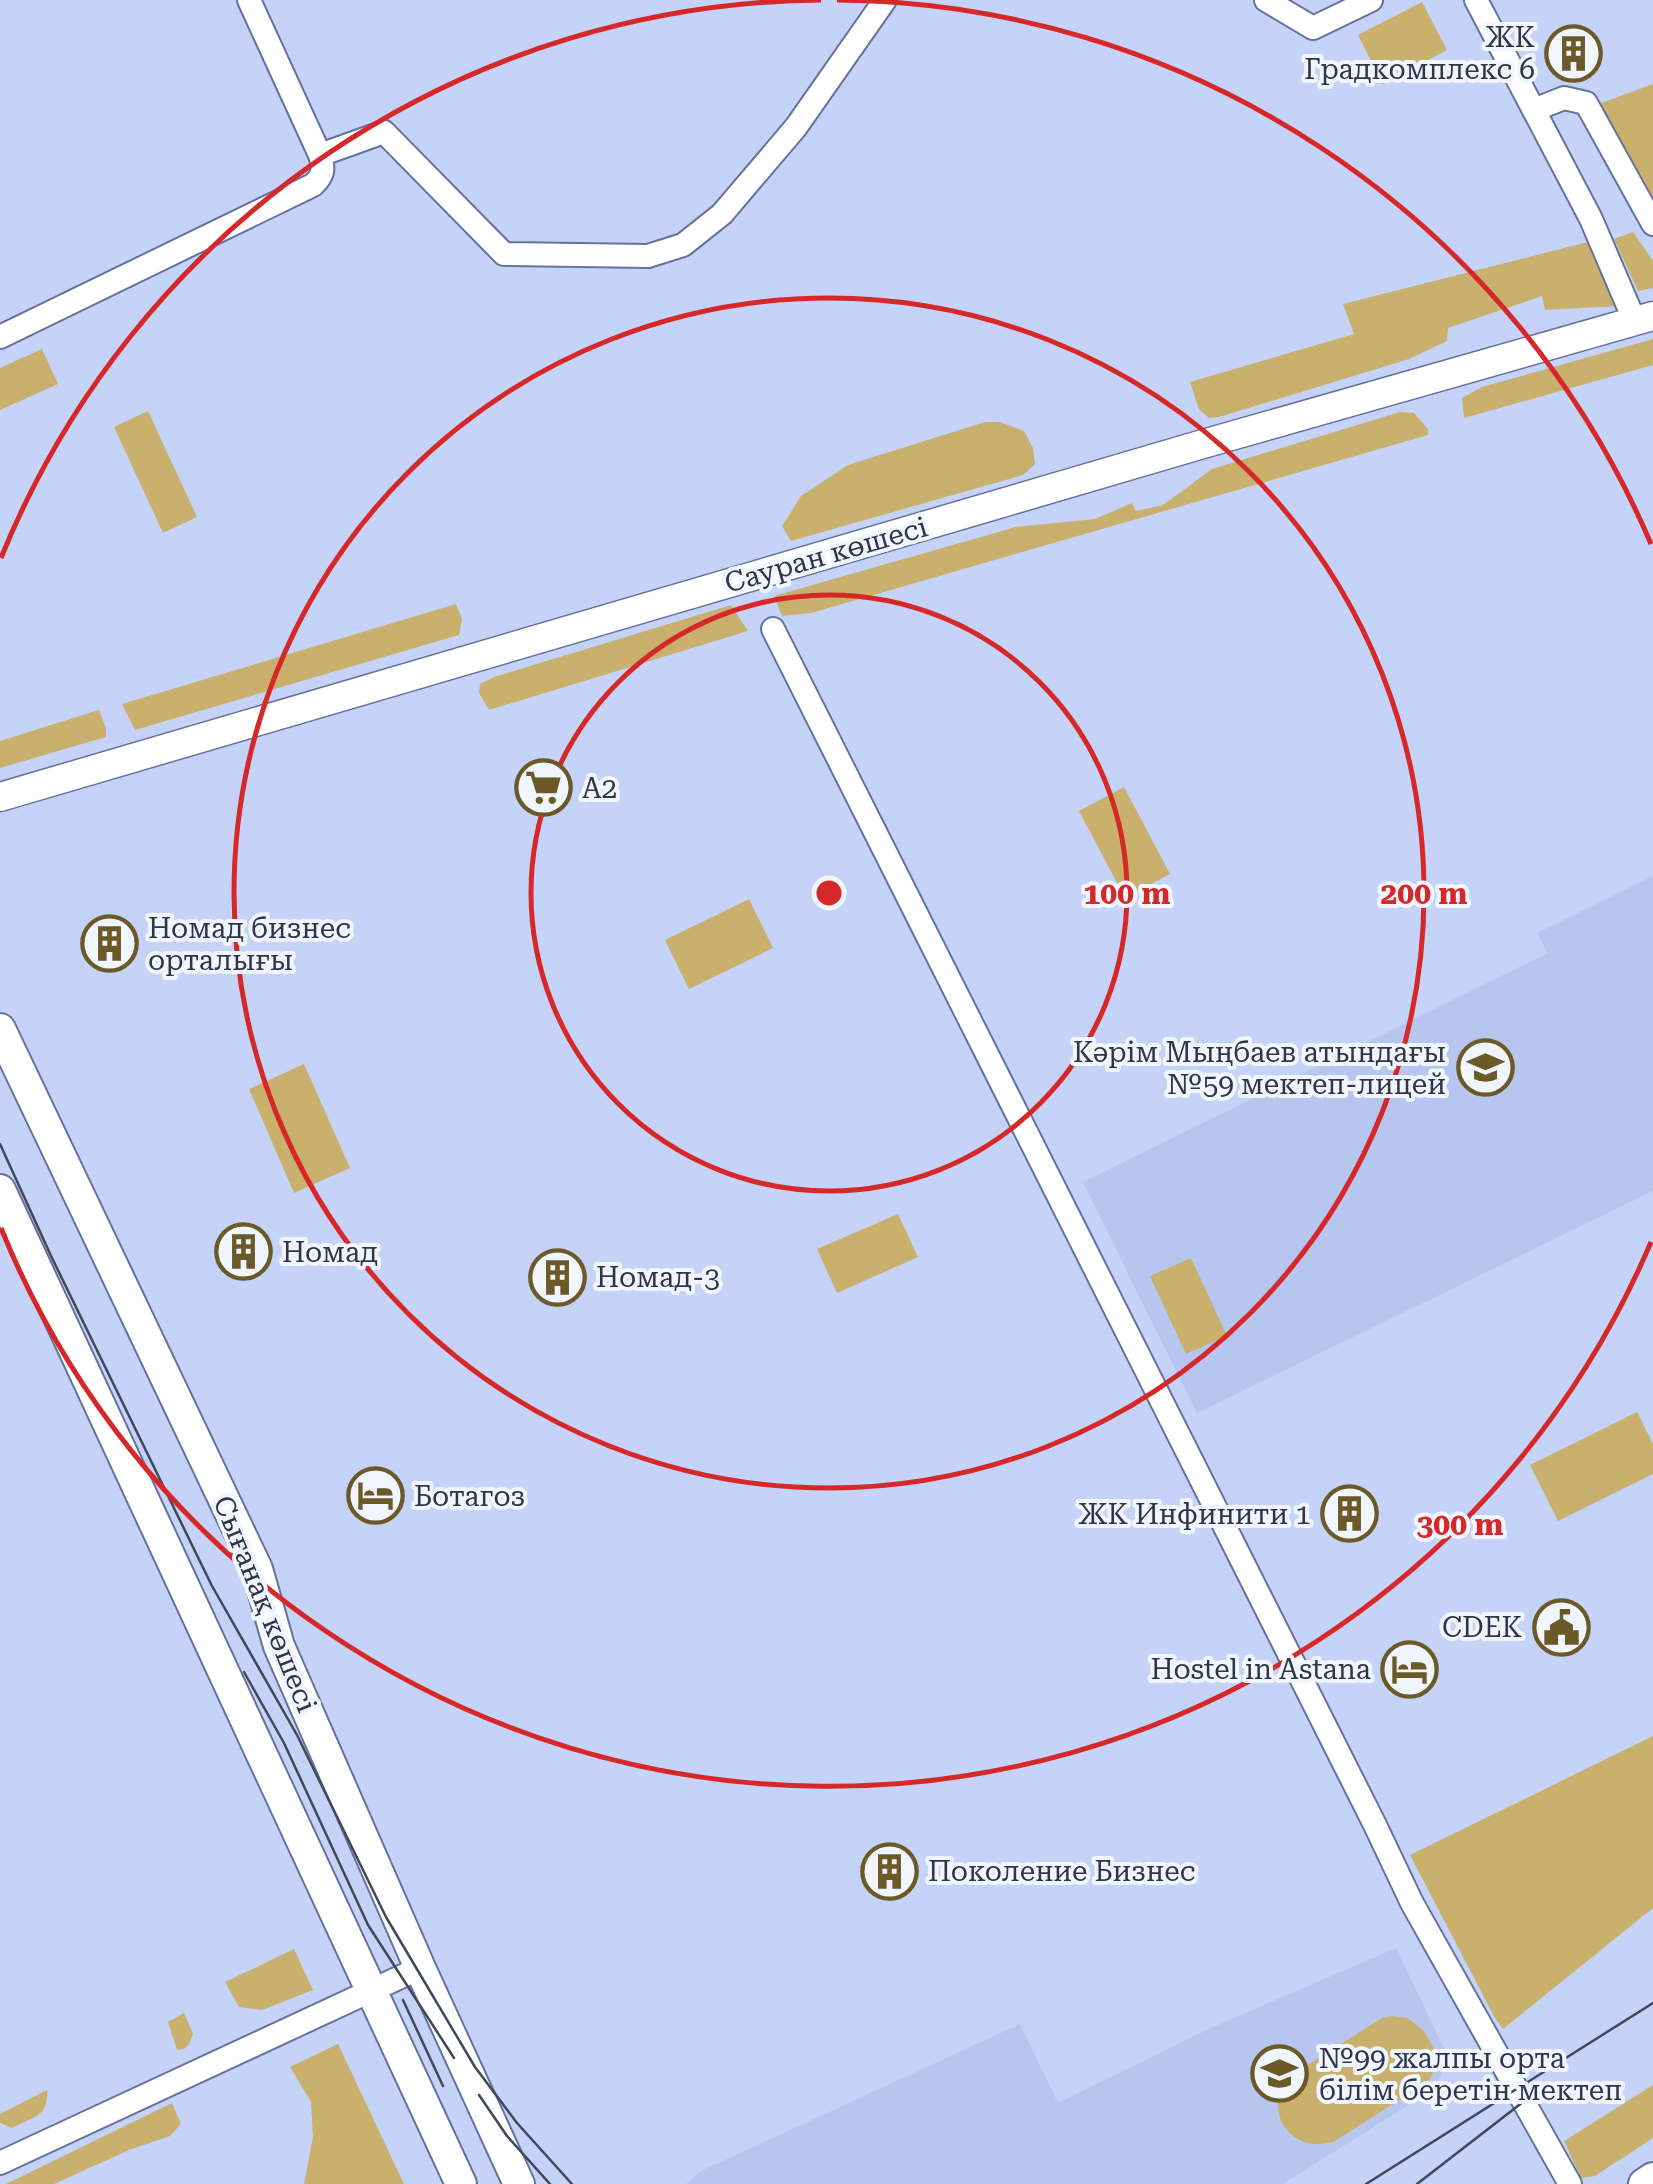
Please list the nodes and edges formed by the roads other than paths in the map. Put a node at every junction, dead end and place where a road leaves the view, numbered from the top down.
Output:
1 (249, 0) edge
2 (886, 0) edge
3 (1266, 0) edge
4 (1371, 0) edge
5 (1476, 0) edge
6 (1534, 110) junction
7 (320, 155) junction
8 (1653, 224) edge
9 (1644, 319) edge
10 (0, 336) edge
11 (773, 629) dead end
12 (0, 797) edge
13 (0, 1029) edge
14 (0, 1190) edge
15 (420, 1968) junction
16 (371, 1991) junction
17 (0, 2163) edge
18 (1653, 2178) edge
19 (461, 2184) edge
20 (519, 2184) edge
21 (1570, 2184) edge
22 (1644, 2184) edge

1 - 7 street
2 - 7 street
3 - 4 street
5 - 6 street
6 - 8 street
6 - 9 street
7 - 10 street
9 - 12 street, Сауран көшесі
11 - 21 street
13 - 15 main road, Сығанақ көшесі
14 - 16 main road
15 - 16 street
15 - 20 main road, Сығанақ көшесі
16 - 17 street
16 - 19 main road
18 - 22 main road

